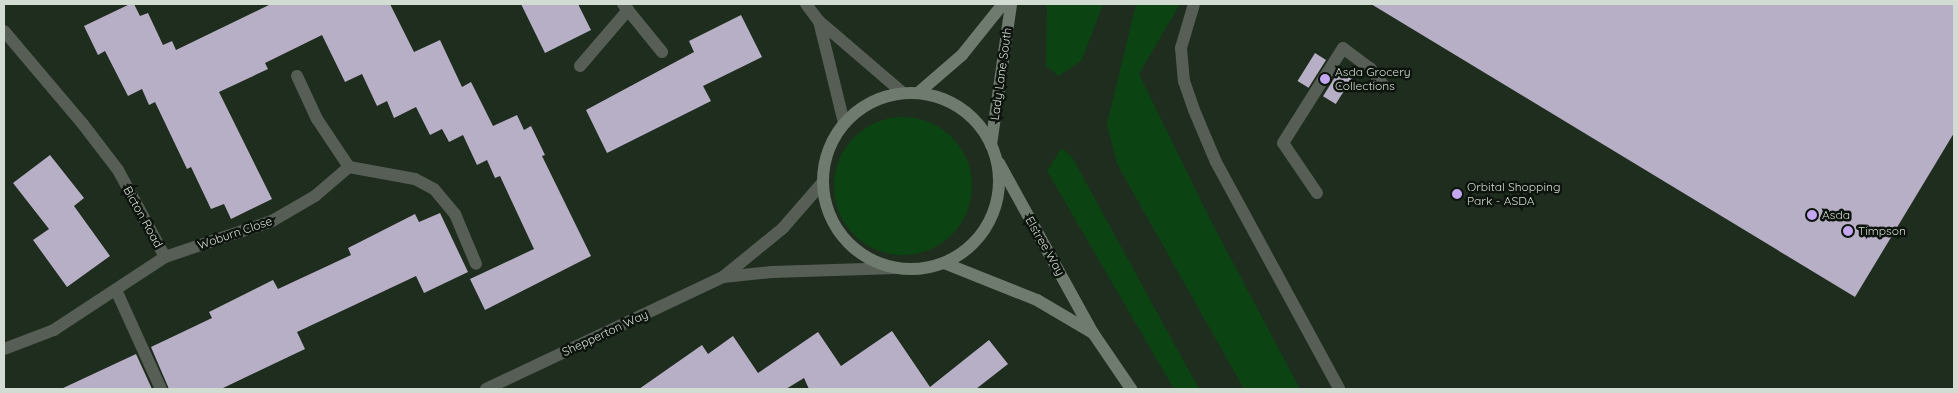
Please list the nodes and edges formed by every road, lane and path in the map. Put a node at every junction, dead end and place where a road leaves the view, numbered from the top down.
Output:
1 (806, 4) edge
2 (1003, 4) edge
3 (1011, 4) edge
4 (1194, 4) edge
5 (625, 7) edge
6 (819, 21) junction
7 (4, 31) edge
8 (662, 52) dead end
9 (580, 66) dead end
10 (297, 76) dead end
11 (1384, 86) dead end
12 (903, 93) junction
13 (918, 93) junction
14 (844, 123) junction
15 (991, 144) junction
16 (996, 159) junction
17 (349, 167) junction
18 (823, 182) junction
19 (1317, 193) dead end
20 (165, 257) junction
21 (944, 263) junction
22 (476, 264) dead end
23 (897, 268) junction
24 (723, 277) junction
25 (116, 290) junction
26 (1093, 333) junction
27 (4, 349) edge
28 (161, 389) edge
29 (486, 389) edge
30 (1130, 389) edge
31 (1339, 389) edge

1 - 6 street
2 - 13 main road, Lady Lane South
3 - 15 main road, Lady Lane South
4 - 31 street
5 - 8 street
5 - 9 street
6 - 12 street
6 - 14 street
7 - 20 street, Bicton Road
10 - 17 street
11 - 19 street
12 - 13 main road
12 - 14 main road
13 - 15 main road
14 - 18 main road
15 - 16 main road
16 - 21 main road
16 - 26 main road, Elstree Way
17 - 20 street, Woburn Close
17 - 22 street
18 - 23 main road
18 - 24 street, Shepperton Way
20 - 25 street, Bicton Road
21 - 23 main road
21 - 26 main road, Elstree Way
23 - 24 street, Shepperton Way
24 - 29 street, Shepperton Way
25 - 27 street, Bicton Road
25 - 28 street
26 - 30 main road, Elstree Way

